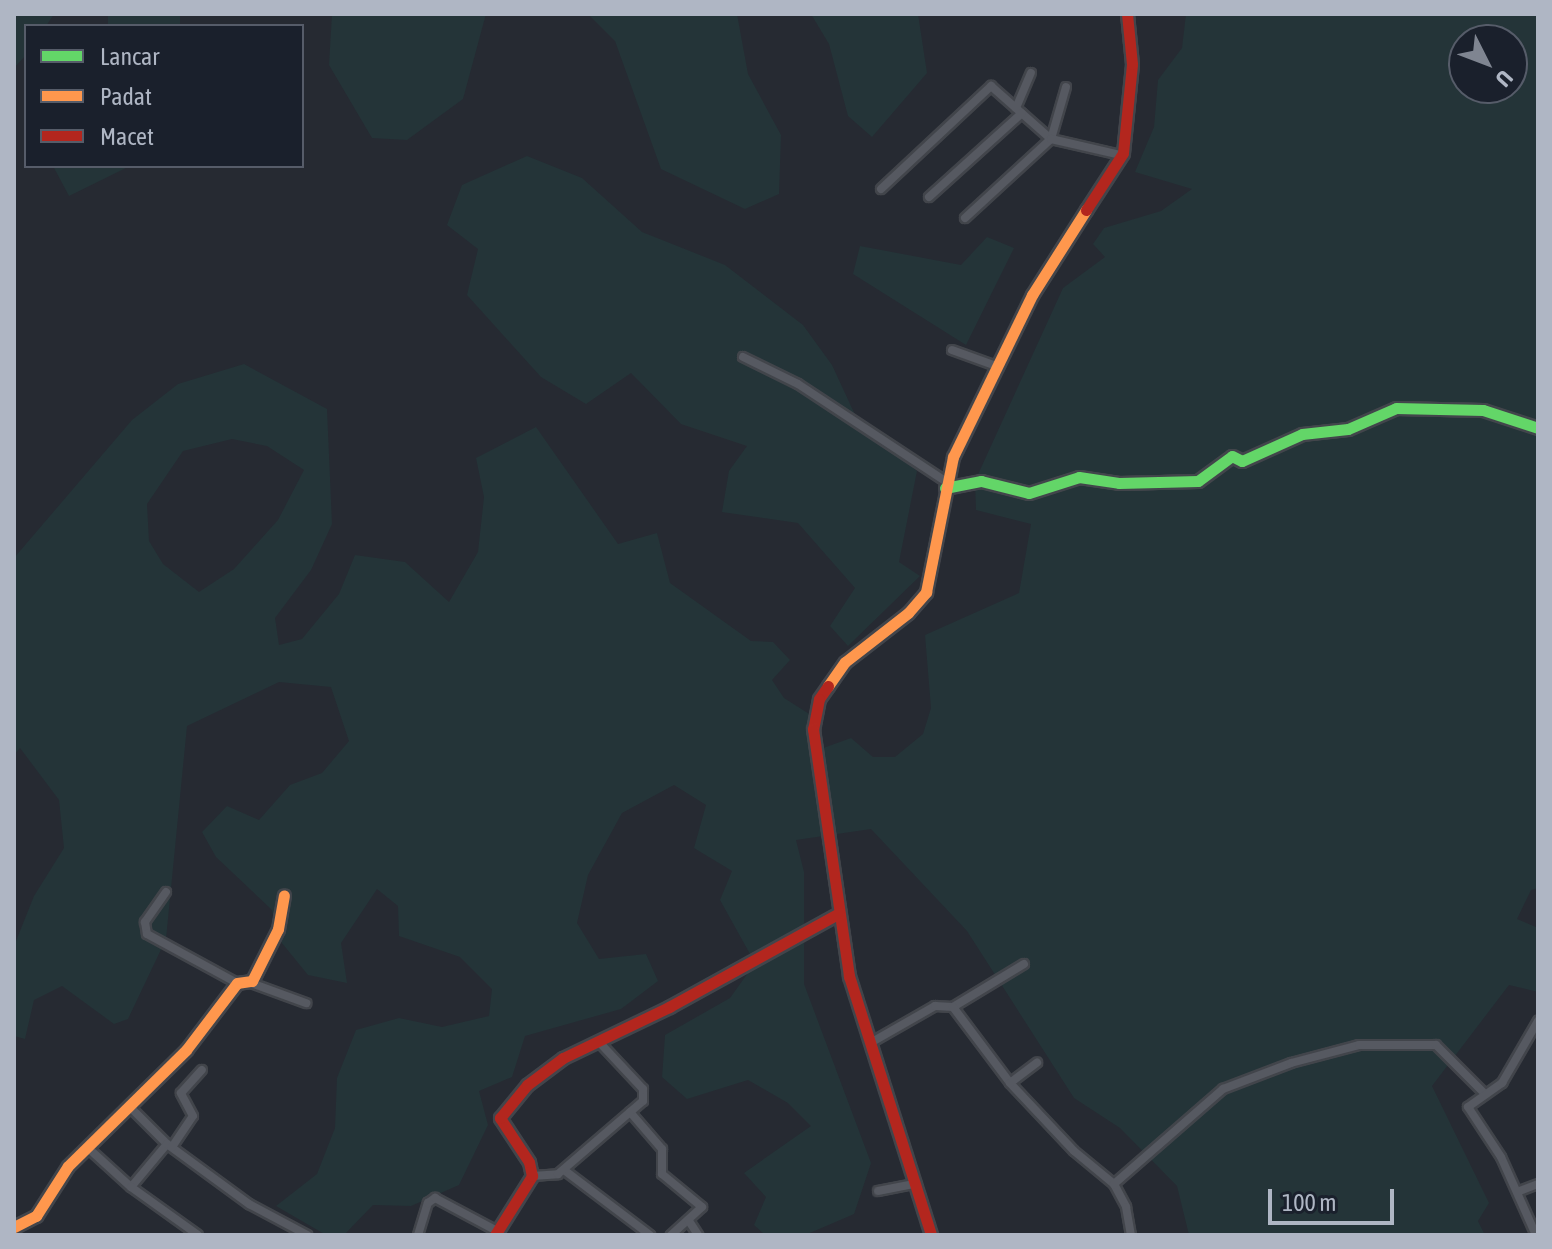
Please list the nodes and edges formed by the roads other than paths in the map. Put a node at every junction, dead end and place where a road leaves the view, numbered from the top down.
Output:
1 (1127, 14) edge
2 (1031, 73) dead end
3 (1066, 87) dead end
4 (1019, 111) junction
5 (1051, 139) junction
6 (1121, 155) junction
7 (881, 189) dead end
8 (929, 197) dead end
9 (965, 218) dead end
10 (952, 350) dead end
11 (743, 357) dead end
12 (999, 367) junction
13 (1538, 428) edge
14 (945, 485) junction
15 (166, 892) dead end
16 (284, 896) dead end
17 (839, 913) junction
18 (1024, 964) dead end
19 (237, 983) junction
20 (251, 983) junction
21 (306, 1003) dead end
22 (953, 1007) junction
23 (1538, 1021) edge
24 (599, 1042) junction
25 (872, 1042) junction
26 (1037, 1063) dead end
27 (202, 1070) dead end
28 (1010, 1083) junction
29 (1485, 1094) junction
30 (129, 1106) junction
31 (630, 1112) junction
32 (170, 1145) junction
33 (87, 1147) junction
34 (564, 1170) junction
35 (532, 1176) junction
36 (914, 1184) junction
37 (1114, 1184) junction
38 (1538, 1184) edge
39 (131, 1187) junction
40 (878, 1191) dead end
41 (1517, 1192) junction
42 (689, 1221) junction
43 (14, 1227) edge
44 (496, 1233) edge
45 (198, 1235) edge
46 (307, 1235) edge
47 (418, 1235) edge
48 (650, 1235) edge
49 (671, 1235) edge
50 (698, 1235) edge
51 (931, 1235) edge
52 (1131, 1235) edge
53 (1536, 1235) edge

1 - 6 street
2 - 4 street
3 - 5 street
4 - 5 street
4 - 7 street
4 - 8 street
5 - 6 street
5 - 9 street
6 - 12 street
10 - 12 street
11 - 14 street
12 - 14 street
13 - 14 street
14 - 17 street
15 - 19 street
16 - 20 street
17 - 24 street
17 - 25 street
18 - 22 street
19 - 20 street
19 - 30 street
20 - 21 street
22 - 25 street
22 - 28 street
23 - 29 street
24 - 31 street
24 - 35 street
25 - 36 street
26 - 28 street
27 - 32 street
28 - 37 street
29 - 37 street
29 - 41 street
30 - 32 street
30 - 33 street
31 - 34 street
31 - 42 street
32 - 39 street
32 - 46 street
33 - 39 street
33 - 43 street
34 - 35 street
34 - 48 street
35 - 44 street
36 - 40 street
36 - 51 street
37 - 52 street
38 - 41 street
39 - 45 street
41 - 53 street
42 - 49 street
42 - 50 street
44 - 47 street

